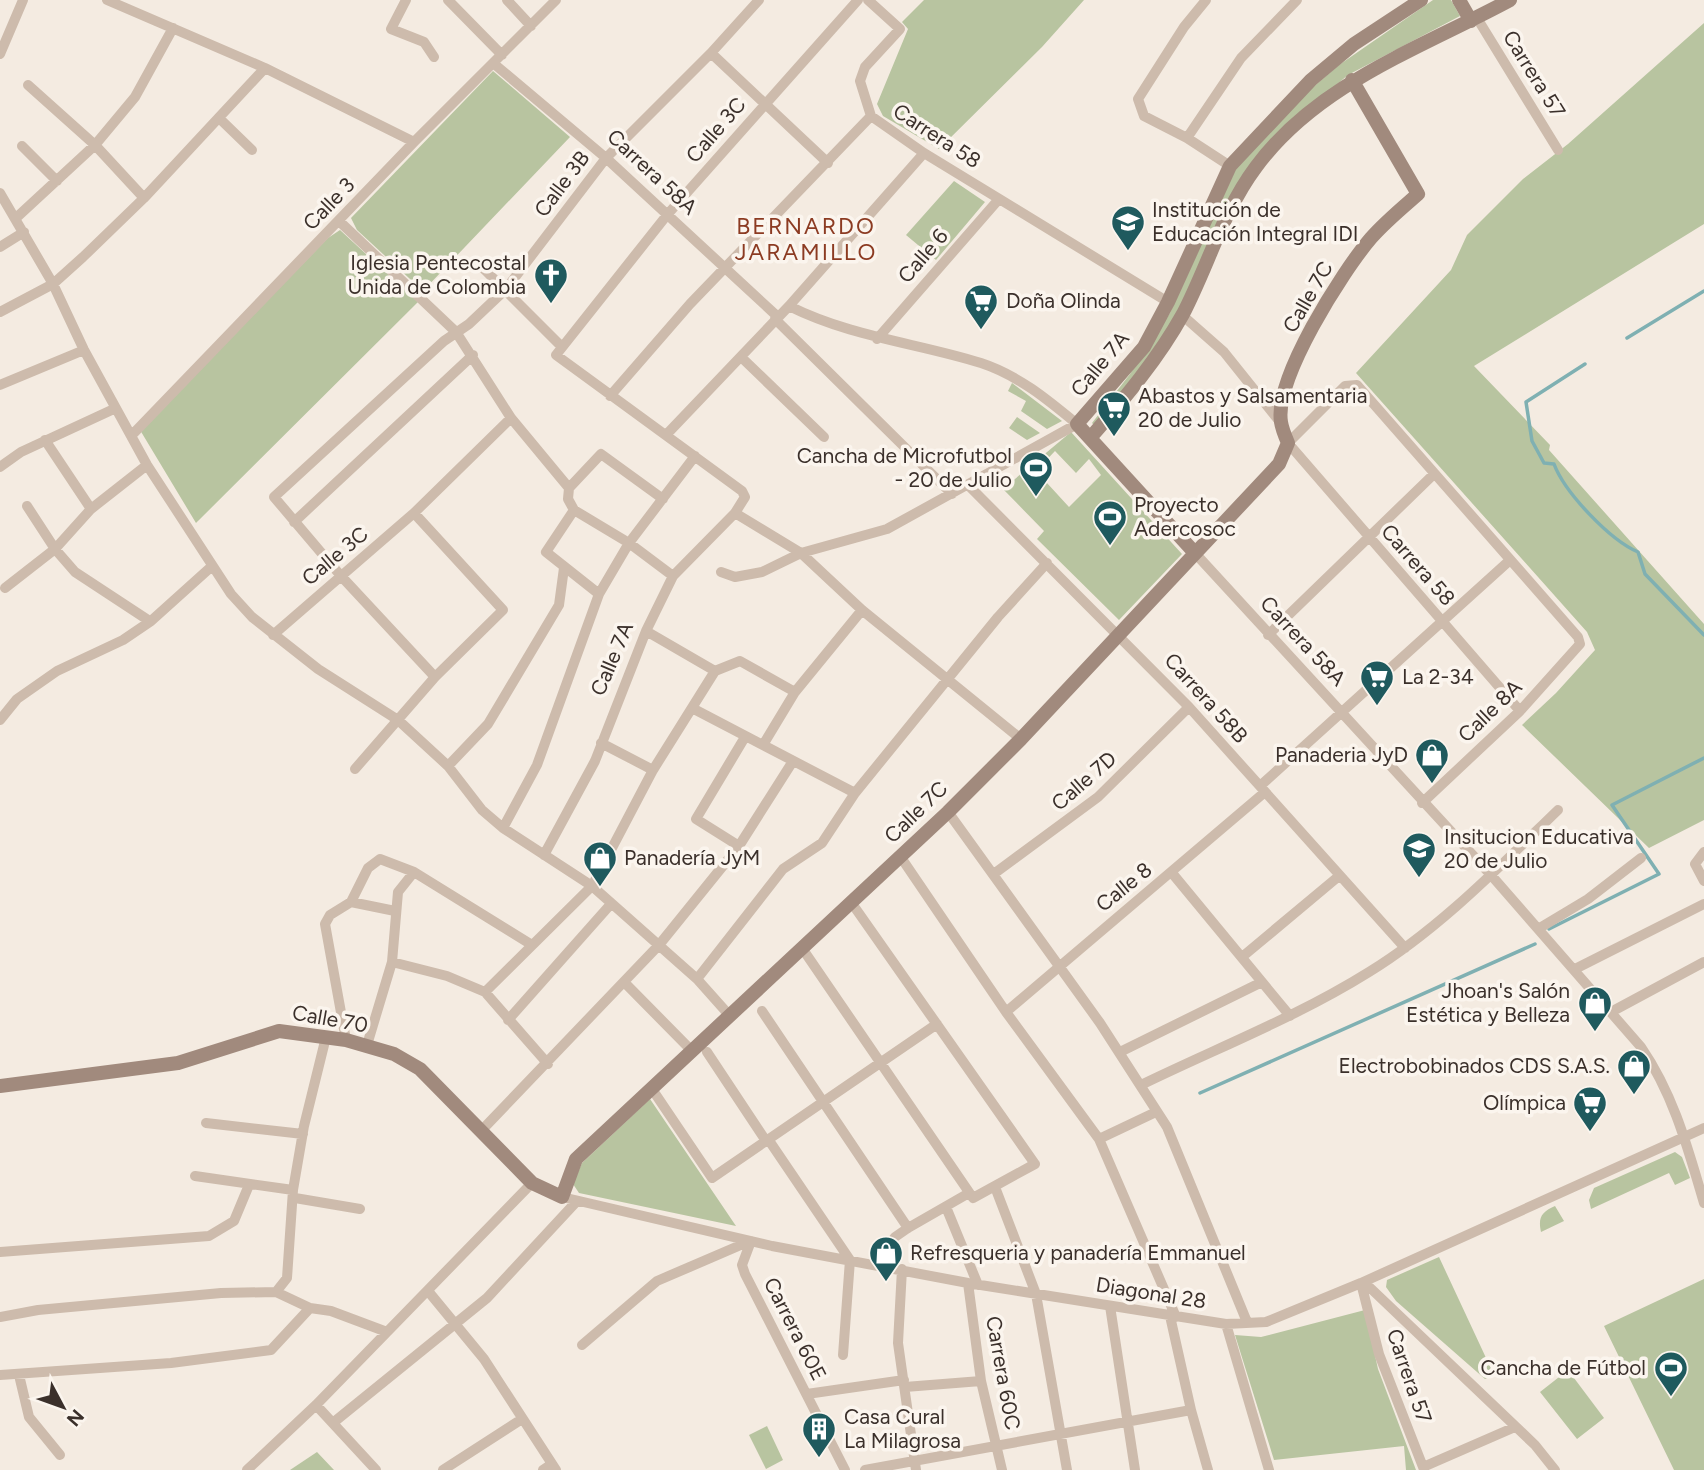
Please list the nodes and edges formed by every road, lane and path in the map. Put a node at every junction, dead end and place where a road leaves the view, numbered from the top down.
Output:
1 (23, 0) edge
2 (107, 0) edge
3 (406, 0) edge
4 (449, 0) edge
5 (507, 0) edge
6 (556, 0) edge
7 (759, 0) edge
8 (858, 0) edge
9 (868, 0) edge
10 (1206, 0) edge
11 (1297, 0) edge
12 (1421, 0) edge
13 (1459, 0) edge
14 (1510, 0) edge
15 (1474, 19) junction
16 (531, 26) junction
17 (173, 29) junction
18 (711, 53) junction
19 (0, 54) edge
20 (502, 55) junction
21 (434, 57) dead end
22 (494, 63) junction
23 (265, 68) junction
24 (1352, 80) junction
25 (27, 85) dead end
26 (764, 104) junction
27 (871, 116) junction
28 (219, 118) junction
29 (1187, 138) junction
30 (414, 142) junction
31 (95, 145) junction
32 (22, 146) dead end
33 (1558, 149) dead end
34 (252, 150) dead end
35 (924, 153) junction
36 (606, 158) junction
37 (828, 163) junction
38 (1230, 166) junction
39 (57, 181) junction
40 (0, 193) edge
41 (144, 198) junction
42 (999, 199) junction
43 (667, 215) junction
44 (16, 218) junction
45 (340, 221) junction
46 (24, 232) junction
47 (0, 247) edge
48 (477, 262) dead end
49 (727, 268) junction
50 (52, 284) junction
51 (506, 289) junction
52 (1168, 302) junction
53 (789, 306) junction
54 (0, 312) edge
55 (1182, 315) junction
56 (776, 318) junction
57 (456, 332) junction
58 (877, 339) junction
59 (84, 350) junction
60 (559, 351) junction
61 (473, 355) junction
62 (741, 357) junction
63 (0, 385) edge
64 (610, 396) junction
65 (116, 408) junction
66 (511, 418) junction
67 (1280, 423) junction
68 (1077, 424) junction
69 (666, 435) junction
70 (131, 436) junction
71 (824, 437) dead end
72 (1091, 437) junction
73 (45, 440) junction
74 (1288, 443) junction
75 (695, 456) junction
76 (147, 465) junction
77 (0, 467) edge
78 (1434, 474) junction
79 (969, 486) junction
80 (569, 488) junction
81 (952, 494) junction
82 (663, 499) junction
83 (27, 506) dead end
84 (91, 509) junction
85 (574, 510) junction
86 (414, 513) junction
87 (735, 513) junction
88 (294, 522) junction
89 (1368, 536) junction
90 (629, 543) junction
91 (55, 549) junction
92 (1194, 552) junction
93 (801, 553) junction
94 (1508, 561) junction
95 (1047, 563) junction
96 (211, 566) junction
97 (564, 568) junction
98 (721, 572) dead end
99 (341, 576) junction
100 (673, 576) junction
101 (5, 588) dead end
102 (599, 594) junction
103 (862, 610) junction
104 (148, 620) junction
105 (1442, 623) junction
106 (646, 631) junction
107 (1119, 633) junction
108 (273, 635) junction
109 (1268, 635) junction
110 (715, 671) junction
111 (435, 677) junction
112 (949, 680) junction
113 (795, 692) junction
114 (1189, 706) junction
115 (692, 708) junction
116 (1520, 711) junction
117 (1342, 715) junction
118 (0, 720) edge
119 (398, 720) junction
120 (746, 737) junction
121 (1021, 739) junction
122 (601, 743) junction
123 (763, 746) junction
124 (793, 761) junction
125 (448, 766) junction
126 (355, 769) dead end
127 (653, 770) junction
128 (1263, 789) junction
129 (855, 793) junction
130 (1422, 803) junction
131 (1558, 810) dead end
132 (947, 812) junction
133 (503, 828) junction
134 (739, 846) junction
135 (1704, 852) edge
136 (544, 855) junction
137 (900, 856) junction
138 (1641, 858) dead end
139 (414, 872) junction
140 (995, 873) junction
141 (1172, 873) junction
142 (1491, 875) junction
143 (1339, 876) junction
144 (1704, 881) edge
145 (592, 886) junction
146 (351, 902) junction
147 (851, 902) junction
148 (1704, 904) edge
149 (610, 905) junction
150 (395, 911) junction
151 (1538, 929) junction
152 (533, 945) junction
153 (659, 945) junction
154 (802, 948) junction
155 (1405, 948) junction
156 (1242, 957) junction
157 (392, 962) junction
158 (1704, 962) edge
159 (1058, 966) junction
160 (1575, 969) junction
161 (696, 979) junction
162 (624, 982) junction
163 (1262, 982) junction
164 (485, 992) junction
165 (762, 1011) dead end
166 (1006, 1012) junction
167 (1611, 1012) junction
168 (730, 1016) junction
169 (1290, 1016) junction
170 (508, 1020) junction
171 (937, 1024) junction
172 (326, 1037) junction
173 (346, 1040) junction
174 (367, 1045) junction
175 (692, 1051) junction
176 (707, 1052) dead end
177 (1119, 1052) junction
178 (548, 1064) junction
179 (881, 1064) junction
180 (1141, 1085) junction
181 (0, 1086) edge
182 (652, 1088) junction
183 (823, 1102) junction
184 (1156, 1112) junction
185 (206, 1123) dead end
186 (1704, 1128) edge
187 (481, 1131) junction
188 (303, 1134) junction
189 (1685, 1137) junction
190 (1099, 1139) junction
191 (767, 1140) junction
192 (195, 1176) dead end
193 (532, 1183) junction
194 (249, 1185) junction
195 (995, 1187) junction
196 (969, 1193) junction
197 (294, 1194) junction
198 (562, 1197) junction
199 (577, 1200) junction
200 (1704, 1203) edge
201 (946, 1208) junction
202 (360, 1209) dead end
203 (908, 1228) junction
204 (751, 1241) junction
205 (0, 1252) edge
206 (850, 1260) junction
207 (874, 1264) junction
208 (902, 1269) junction
209 (1363, 1283) junction
210 (973, 1284) junction
211 (428, 1291) junction
212 (276, 1292) junction
213 (1036, 1294) junction
214 (1110, 1306) junction
215 (310, 1308) junction
216 (1173, 1316) junction
217 (0, 1317) edge
218 (1247, 1322) junction
219 (455, 1323) junction
220 (1226, 1324) junction
221 (387, 1332) junction
222 (582, 1345) dead end
223 (843, 1354) dead end
224 (0, 1375) edge
225 (19, 1375) junction
226 (981, 1381) junction
227 (904, 1383) junction
228 (807, 1394) junction
229 (316, 1405) junction
230 (1191, 1410) junction
231 (522, 1419) junction
232 (1126, 1420) junction
233 (334, 1422) junction
234 (1516, 1427) junction
235 (1061, 1435) junction
236 (996, 1445) junction
237 (60, 1455) dead end
238 (915, 1465) edge
239 (550, 1468) edge
240 (1432, 1468) edge
241 (247, 1470) edge
242 (376, 1470) edge
243 (443, 1470) edge
244 (845, 1470) edge
245 (865, 1470) edge
246 (1002, 1470) edge
247 (1067, 1470) edge
248 (1135, 1470) edge
249 (1208, 1470) edge
250 (1269, 1470) edge
251 (1555, 1470) edge

1 - 19 street
2 - 17 street
3 - 21 street
4 - 20 street
5 - 16 street
6 - 16 street, Calle 3
7 - 18 street, Calle 3B
8 - 26 street, Calle 3C
9 - 27 street, Carrera 58
10 - 29 street
11 - 29 street
12 - 38 street, Calle 7A
13 - 15 street
14 - 15 street, Calle 7A
15 - 24 street, Calle 7A
15 - 33 street, Carrera 57
16 - 20 street, Calle 3
17 - 23 street
17 - 31 street
18 - 26 street
18 - 36 street, Calle 3B
20 - 22 street, Calle 3
22 - 30 street, Calle 3
22 - 36 street, Carrera 58A
23 - 28 street
23 - 30 street
24 - 55 street, Calle 7A
24 - 67 street, Calle 7C
25 - 31 street
26 - 37 street
26 - 43 street, Calle 3C
27 - 35 street, Carrera 58
27 - 37 street
28 - 34 street
28 - 41 street
29 - 38 street
30 - 45 street, Calle 3
31 - 39 street
31 - 41 street
32 - 39 street
35 - 42 street, Carrera 58
35 - 53 street
36 - 43 street, Carrera 58A
36 - 51 street, Calle 3B
37 - 49 street
38 - 52 street, Calle 7A
39 - 44 street
40 - 44 street
41 - 50 street
42 - 52 street, Carrera 58
42 - 58 street, Calle 6
43 - 49 street, Carrera 58A
43 - 60 street, Calle 3C
44 - 46 street
45 - 57 street
45 - 70 street, Calle 3
46 - 47 street
46 - 50 street
48 - 51 street
49 - 56 street, Carrera 58A
49 - 64 street
50 - 54 street
50 - 59 street
51 - 57 street, Calle 3B
51 - 60 street
52 - 68 street, Calle 7A
53 - 56 street
53 - 58 street, Carrera 58A
55 - 67 street
55 - 72 street, Calle 7A
56 - 62 street
56 - 81 street, Carrera 58A
57 - 61 street
57 - 88 street, Calle 3B
58 - 68 street, Carrera 58A
59 - 63 street
59 - 65 street
60 - 64 street
61 - 66 street
61 - 88 street
62 - 69 street
62 - 71 street
64 - 69 street
65 - 70 street
65 - 73 street
66 - 80 street
66 - 86 street, Calle 3C
67 - 74 street
68 - 72 street, Carrera 58A
68 - 79 street, Calle 7A
69 - 75 street
70 - 76 street
72 - 92 street, Carrera 58A
73 - 77 street
73 - 84 street
74 - 78 street, Calle 7C
74 - 89 street, Carrera 58
74 - 92 street, Calle 7C
75 - 82 street
75 - 87 street, Calle 7A
76 - 84 street
76 - 96 street
78 - 89 street
78 - 94 street
79 - 81 street, Calle 7A
79 - 95 street, Carrera 58B
80 - 82 street
80 - 85 street
81 - 93 street, Calle 7A
82 - 90 street
83 - 91 street
84 - 91 street
85 - 90 street
85 - 97 street
86 - 99 street, Calle 3C
86 - 111 street
87 - 93 street
87 - 100 street, Calle 7A
88 - 99 street
89 - 105 street, Carrera 58
89 - 109 street
90 - 100 street
90 - 102 street
91 - 101 street
91 - 104 street
92 - 107 street, Calle 7C
92 - 109 street, Carrera 58A
93 - 98 street, Calle 7A
93 - 103 street
94 - 105 street, Calle 8
94 - 116 street, Calle 8A
95 - 107 street, Carrera 58B
95 - 112 street
96 - 104 street
96 - 108 street
97 - 102 street
97 - 125 street
99 - 108 street, Calle 3C
99 - 111 street
100 - 106 street, Calle 7A
102 - 133 street
103 - 112 street
103 - 113 street
104 - 118 street
105 - 116 street, Carrera 58
105 - 117 street, Calle 8
106 - 110 street
106 - 122 street, Calle 7A
107 - 114 street, Carrera 58B
107 - 121 street, Calle 7C
108 - 119 street
109 - 117 street, Carrera 58A
110 - 113 street
110 - 115 street
111 - 119 street
112 - 121 street
112 - 129 street
113 - 123 street
114 - 128 street, Carrera 58B
114 - 140 street, Calle 7D
115 - 120 street
115 - 127 street
116 - 130 street, Calle 8A
117 - 128 street, Calle 8
117 - 130 street, Carrera 58A
119 - 125 street
119 - 126 street
120 - 123 street
120 - 134 street
121 - 132 street, Calle 7C
122 - 127 street
122 - 136 street, Calle 7A
123 - 124 street
124 - 129 street
124 - 134 street
125 - 133 street
127 - 145 street
128 - 141 street, Calle 8
128 - 143 street, Carrera 58B
129 - 161 street
130 - 142 street, Carrera 58A
131 - 142 street
132 - 137 street, Calle 7C
132 - 140 street
133 - 136 street
134 - 153 street
135 - 144 street
136 - 145 street
137 - 147 street, Calle 7C
137 - 166 street
138 - 151 street
139 - 146 street
139 - 150 street
139 - 152 street
140 - 159 street
141 - 156 street
141 - 159 street, Calle 8
142 - 151 street, Carrera 58A
142 - 155 street
143 - 155 street, Carrera 58B
143 - 156 street
145 - 149 street
145 - 152 street
146 - 150 street
146 - 173 street
147 - 154 street, Calle 7C
147 - 171 street
148 - 160 street
149 - 153 street
149 - 170 street
150 - 157 street
151 - 160 street, Carrera 58A
152 - 164 street
153 - 161 street
153 - 162 street
154 - 168 street, Calle 7C
154 - 179 street
155 - 169 street
156 - 163 street
157 - 164 street
157 - 174 street
158 - 167 street
159 - 166 street, Calle 8
159 - 177 street
160 - 167 street, Carrera 58A
161 - 168 street
162 - 175 street
162 - 178 street
163 - 169 street
163 - 177 street
164 - 170 street
165 - 183 street
166 - 190 street
167 - 189 street, Carrera 58A
168 - 175 street, Calle 7C
169 - 180 street
170 - 178 street
171 - 179 street
171 - 195 street
172 - 173 street, Calle 70
172 - 181 street, Calle 70
172 - 188 street
173 - 174 street, Calle 70
174 - 187 street, Calle 70
175 - 182 street, Calle 7C
176 - 191 street
177 - 180 street
178 - 187 street
179 - 183 street
179 - 196 street
180 - 184 street
182 - 191 street
182 - 198 street, Calle 7C
183 - 191 street
183 - 203 street
184 - 190 street
184 - 218 street
185 - 188 street
186 - 189 street, Diagonal 28
187 - 193 street, Calle 70
188 - 197 street
189 - 200 street
189 - 209 street, Diagonal 28
190 - 216 street
191 - 206 street
192 - 194 street
193 - 198 street, Calle 70
193 - 211 street
194 - 197 street
194 - 205 street
195 - 196 street
195 - 213 street
196 - 201 street
197 - 202 street
197 - 212 street
198 - 199 street, Diagonal 28
199 - 204 street, Diagonal 28
199 - 219 street
201 - 203 street
201 - 210 street, Carrera 60C
203 - 207 street
204 - 206 street, Diagonal 28
204 - 222 street
204 - 228 street, Carrera 60E
206 - 207 street, Diagonal 28
206 - 223 street
207 - 208 street, Diagonal 28
208 - 210 street, Diagonal 28
208 - 227 street
209 - 218 street, Diagonal 28
209 - 234 street
209 - 240 street, Carrera 57
210 - 213 street, Diagonal 28
210 - 226 street, Carrera 60C
211 - 219 street
211 - 221 street
212 - 215 street
212 - 217 street
213 - 214 street, Diagonal 28
213 - 235 street
214 - 216 street, Diagonal 28
214 - 232 street
215 - 221 street
215 - 225 street
216 - 220 street, Diagonal 28
216 - 230 street
218 - 220 street, Diagonal 28
219 - 231 street
219 - 233 street
220 - 250 street
221 - 229 street
224 - 225 street
225 - 237 street
226 - 227 street
226 - 236 street, Carrera 60C
227 - 228 street
227 - 238 street
228 - 244 street, Carrera 60E
229 - 233 street
229 - 241 street
230 - 232 street
230 - 249 street
231 - 239 street
231 - 243 street
232 - 235 street
232 - 248 street
233 - 242 street
234 - 240 street
234 - 251 street
235 - 236 street
235 - 247 street
236 - 238 street
236 - 246 street, Carrera 60C
238 - 245 street

